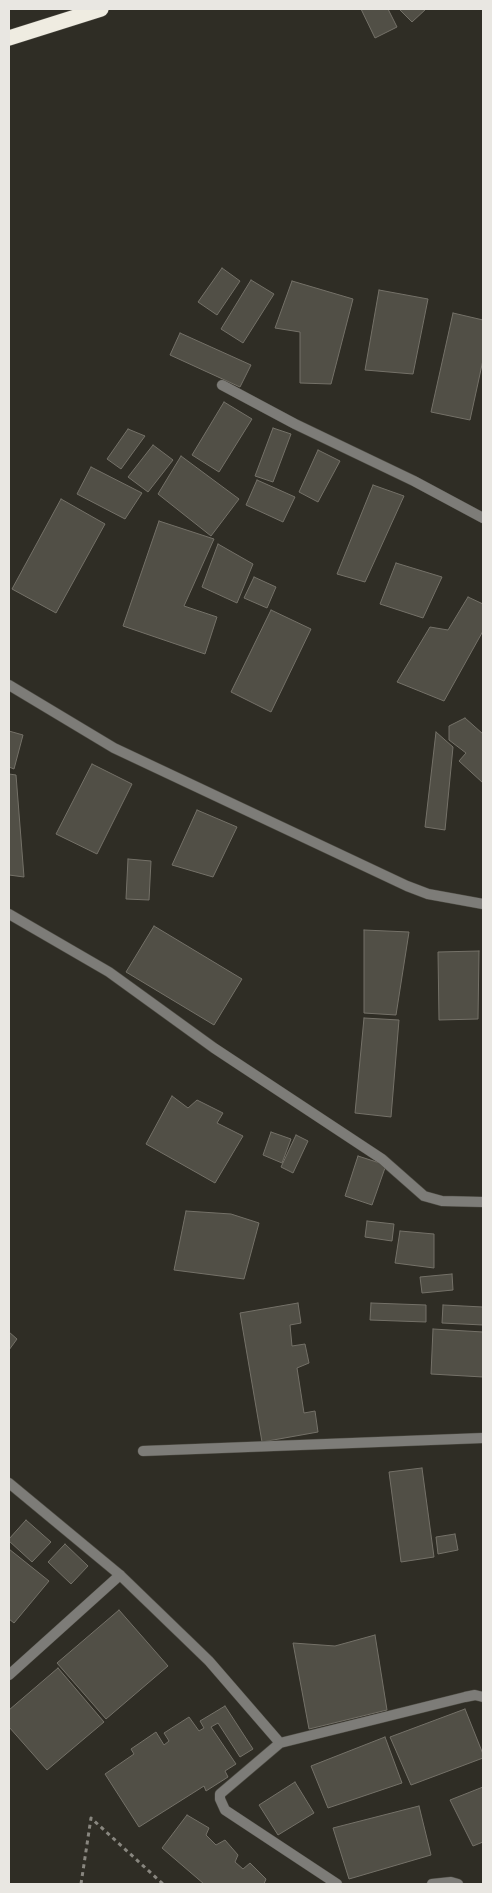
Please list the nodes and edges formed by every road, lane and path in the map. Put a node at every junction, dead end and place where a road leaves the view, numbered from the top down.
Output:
1 (101, 9) edge
2 (9, 38) edge
3 (222, 385) dead end
4 (483, 518) edge
5 (9, 685) edge
6 (483, 904) edge
7 (9, 914) edge
8 (483, 1202) edge
9 (483, 1438) edge
10 (143, 1450) dead end
11 (9, 1483) edge
12 (120, 1575) junction
13 (9, 1674) edge
14 (483, 1697) edge
15 (280, 1743) junction
16 (81, 1884) edge
17 (163, 1884) edge
18 (336, 1884) edge
19 (432, 1884) edge
20 (458, 1884) edge

1 - 2 highway
3 - 4 street
5 - 6 street
7 - 8 street
9 - 10 street
11 - 12 street
12 - 13 street
12 - 15 street
14 - 15 street
15 - 18 street
16 - 17 path
19 - 20 street

